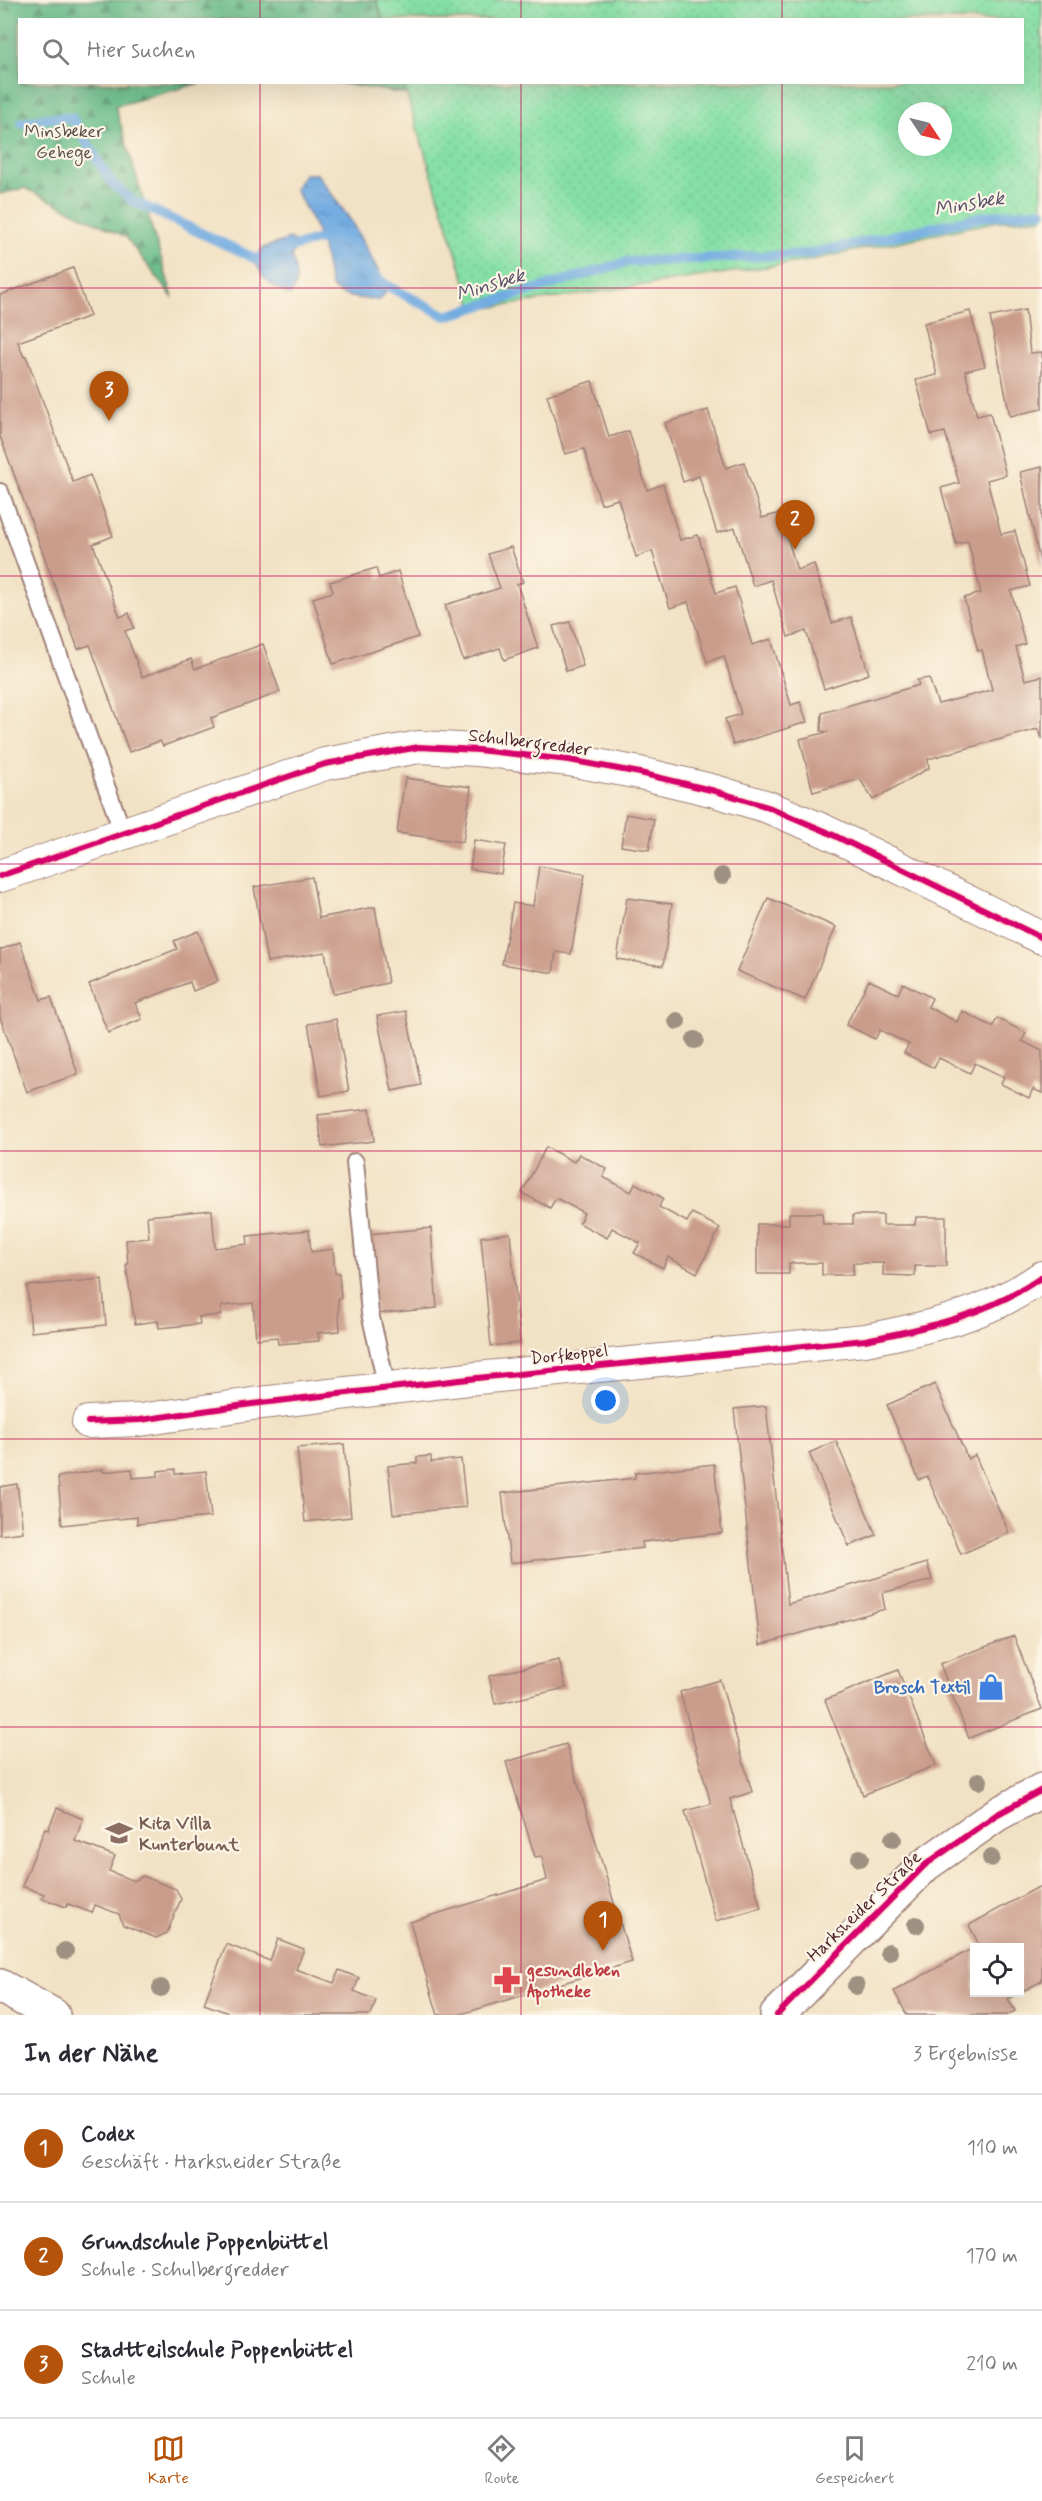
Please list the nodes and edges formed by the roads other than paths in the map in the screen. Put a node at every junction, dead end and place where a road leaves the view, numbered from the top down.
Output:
1 (0, 492) edge
2 (123, 833) junction
3 (0, 876) edge
4 (1042, 938) edge
5 (355, 1162) dead end
6 (1042, 1277) edge
7 (387, 1388) junction
8 (88, 1422) dead end
9 (1042, 1790) edge
10 (0, 1986) edge
11 (53, 2015) edge
12 (777, 2015) edge

1 - 2 lane
2 - 3 street, Schulbergredder
2 - 4 street, Schulbergredder
5 - 7 lane
6 - 7 street, Dorfkoppel
7 - 8 street, Dorfkoppel
9 - 12 main road, Harksheider Straße
10 - 11 main road

